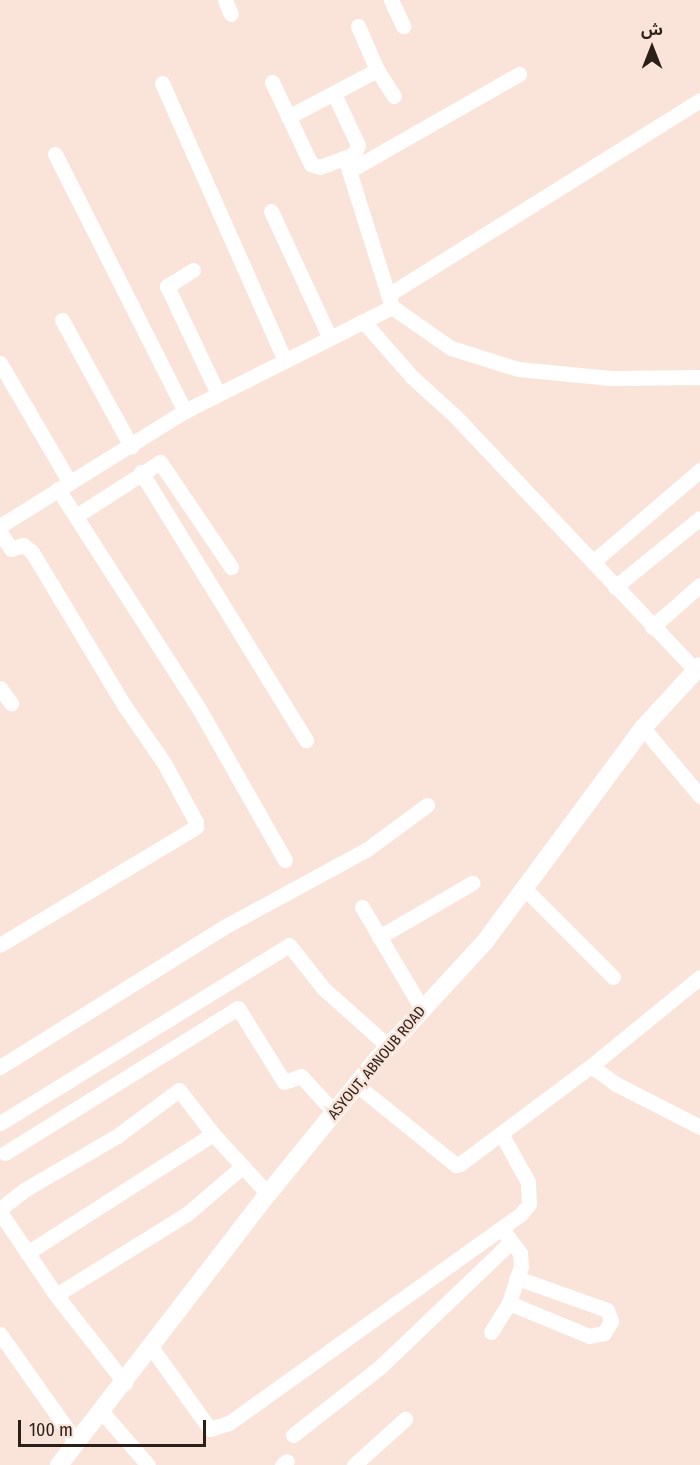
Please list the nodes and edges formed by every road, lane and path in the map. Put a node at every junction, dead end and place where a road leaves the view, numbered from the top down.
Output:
1 (392, 0) edge
2 (358, 26) dead end
3 (403, 26) dead end
4 (376, 70) junction
5 (519, 74) dead end
6 (272, 82) dead end
7 (162, 83) dead end
8 (334, 94) junction
9 (394, 96) dead end
10 (700, 100) edge
11 (288, 117) junction
12 (55, 154) dead end
13 (346, 164) junction
14 (271, 211) dead end
15 (193, 270) dead end
16 (390, 301) junction
17 (62, 320) dead end
18 (363, 321) junction
19 (330, 338) junction
20 (285, 361) junction
21 (0, 363) edge
22 (700, 377) edge
23 (218, 394) junction
24 (185, 411) junction
25 (130, 446) junction
26 (700, 470) edge
27 (141, 472) junction
28 (64, 485) junction
29 (76, 516) junction
30 (700, 518) edge
31 (1, 524) edge
32 (594, 561) junction
33 (231, 567) dead end
34 (700, 585) edge
35 (615, 587) junction
36 (652, 627) junction
37 (698, 668) edge
38 (0, 688) edge
39 (11, 703) dead end
40 (642, 728) junction
41 (306, 740) dead end
42 (700, 796) edge
43 (427, 805) dead end
44 (285, 860) dead end
45 (472, 883) dead end
46 (526, 890) junction
47 (362, 907) dead end
48 (379, 937) junction
49 (0, 945) edge
50 (613, 977) dead end
51 (700, 977) edge
52 (422, 1009) junction
53 (389, 1047) junction
54 (591, 1066) junction
55 (0, 1067) edge
56 (358, 1086) junction
57 (335, 1113) junction
58 (0, 1123) edge
59 (700, 1127) edge
60 (213, 1134) junction
61 (502, 1135) junction
62 (5, 1153) dead end
63 (243, 1166) junction
64 (268, 1194) junction
65 (0, 1211) edge
66 (502, 1228) junction
67 (511, 1242) junction
68 (27, 1253) junction
69 (517, 1278) junction
70 (56, 1294) junction
71 (509, 1303) junction
72 (491, 1332) dead end
73 (0, 1335) edge
74 (151, 1347) junction
75 (125, 1383) junction
76 (102, 1412) junction
77 (405, 1419) dead end
78 (293, 1434) dead end
79 (77, 1443) junction
80 (59, 1465) edge
81 (148, 1465) edge
82 (354, 1465) edge

1 - 3 street
2 - 4 street
4 - 8 street
4 - 9 street
5 - 13 street
6 - 11 street
7 - 20 street
8 - 11 street
8 - 13 street
10 - 16 street
11 - 13 street
12 - 24 street
13 - 16 street
14 - 19 street
15 - 23 street
16 - 18 street
16 - 22 street
17 - 25 street
18 - 19 street
18 - 32 street
19 - 20 street
20 - 23 street
21 - 28 street
23 - 24 street
24 - 25 street
25 - 28 street
26 - 32 street
27 - 29 street
27 - 33 street
27 - 41 street
28 - 29 street
28 - 31 street
29 - 44 street
30 - 35 street
31 - 49 street
32 - 35 street
34 - 36 street
35 - 36 street
36 - 37 street
37 - 40 street, ASYOUT, ABNOUB ROAD
38 - 39 street
40 - 42 street
40 - 46 street, ASYOUT, ABNOUB ROAD
43 - 55 street
45 - 48 street
46 - 50 street
46 - 52 street, ASYOUT, ABNOUB ROAD
47 - 48 street
48 - 52 street
51 - 54 street
52 - 53 street, ASYOUT, ABNOUB ROAD
53 - 56 street, ASYOUT, ABNOUB ROAD
53 - 58 street
54 - 59 street
54 - 61 street
56 - 57 street, ASYOUT, ABNOUB ROAD
56 - 61 street
57 - 62 street
57 - 64 street, ASYOUT, ABNOUB ROAD
60 - 63 street
60 - 65 street
60 - 68 street
61 - 66 street
63 - 64 street
63 - 70 street
64 - 74 street, ASYOUT, ABNOUB ROAD
65 - 68 street
66 - 67 street
66 - 74 street
67 - 69 street
67 - 78 street
68 - 70 street
69 - 71 street
69 - 71 street
70 - 75 street
71 - 72 street
73 - 79 street
74 - 75 street, ASYOUT, ABNOUB ROAD
75 - 76 street, ASYOUT, ABNOUB ROAD
76 - 79 street, ASYOUT, ABNOUB ROAD
76 - 81 street
77 - 82 street
79 - 80 street, ASYOUT, ABNOUB ROAD

